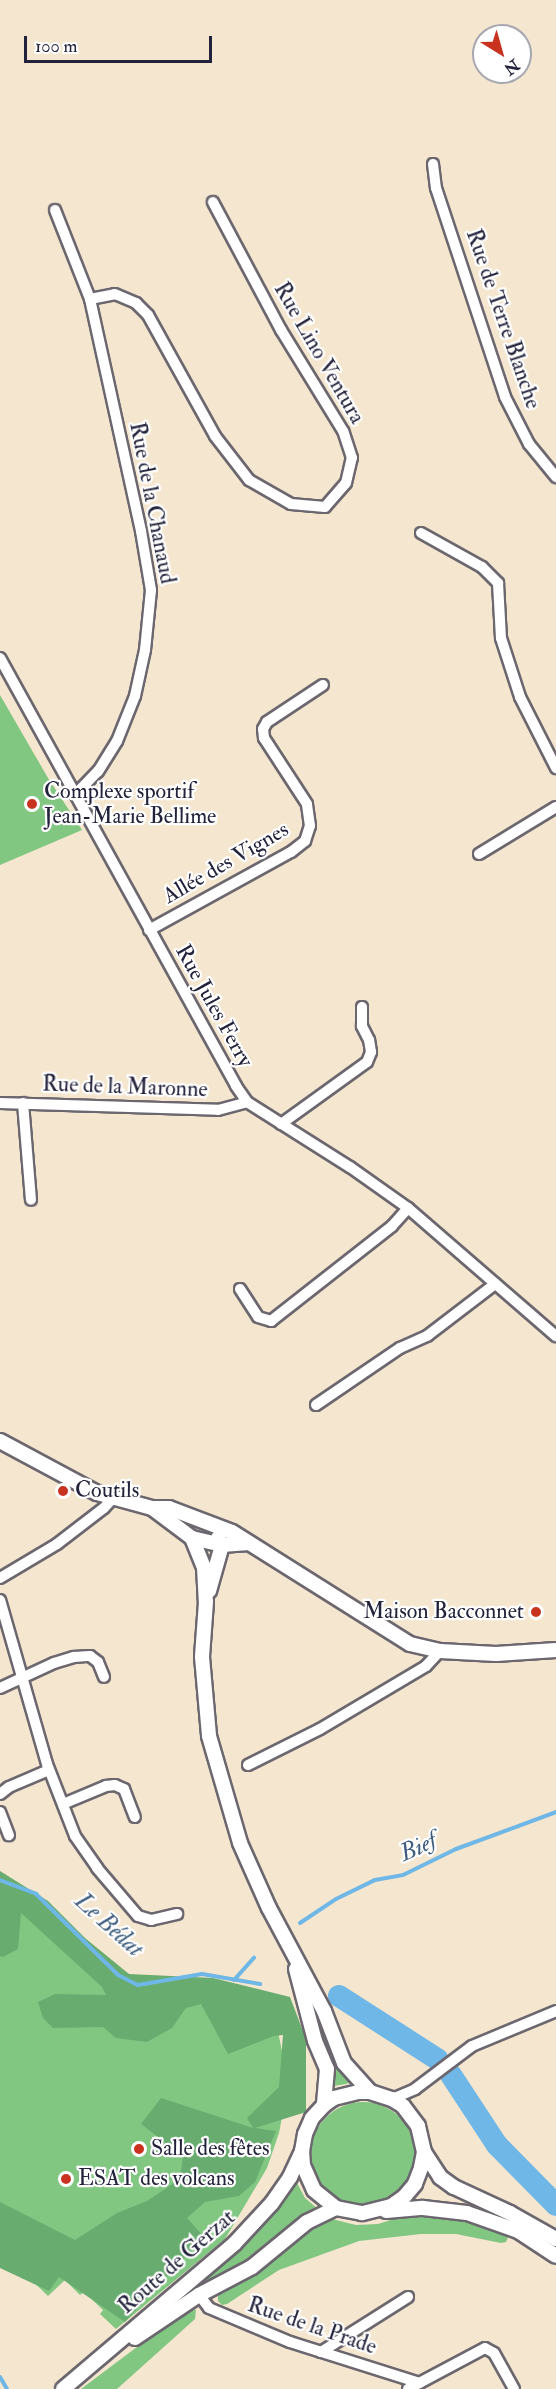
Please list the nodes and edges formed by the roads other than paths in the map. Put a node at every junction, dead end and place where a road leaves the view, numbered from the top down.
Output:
1 (433, 164) dead end
2 (213, 202) dead end
3 (55, 210) dead end
4 (90, 299) junction
5 (556, 477) edge
6 (421, 533) dead end
7 (0, 658) edge
8 (323, 685) dead end
9 (556, 768) edge
10 (76, 794) junction
11 (556, 807) edge
12 (479, 854) dead end
13 (149, 930) junction
14 (362, 1007) dead end
15 (247, 1102) junction
16 (0, 1103) edge
17 (23, 1103) junction
18 (280, 1124) junction
19 (30, 1200) dead end
20 (408, 1208) junction
21 (495, 1284) junction
22 (240, 1289) dead end
23 (556, 1336) edge
24 (316, 1405) dead end
25 (0, 1441) edge
26 (113, 1498) junction
27 (152, 1508) junction
28 (210, 1524) junction
29 (192, 1539) junction
30 (254, 1544) junction
31 (222, 1545) junction
32 (0, 1578) edge
33 (0, 1600) edge
34 (206, 1602) junction
35 (556, 1650) edge
36 (441, 1651) junction
37 (104, 1677) dead end
38 (21, 1678) junction
39 (0, 1688) edge
40 (248, 1765) dead end
41 (49, 1770) junction
42 (0, 1794) edge
43 (63, 1804) junction
44 (0, 1812) edge
45 (135, 1817) dead end
46 (9, 1835) dead end
47 (177, 1914) dead end
48 (280, 1931) junction
49 (556, 2011) edge
50 (370, 2092) junction
51 (392, 2099) junction
52 (324, 2105) junction
53 (302, 2151) junction
54 (423, 2152) junction
55 (336, 2208) junction
56 (375, 2212) junction
57 (556, 2239) edge
58 (556, 2256) edge
59 (199, 2295) junction
60 (408, 2296) dead end
61 (321, 2352) junction
62 (420, 2383) junction
63 (63, 2389) edge
64 (67, 2389) edge
65 (408, 2389) edge
66 (514, 2389) edge

1 - 5 street, Rue de Terre Blanche
2 - 4 street, Rue Lino Ventura
3 - 4 street, Rue de la Chanaud
4 - 10 street, Rue de la Chanaud
6 - 9 street
7 - 10 street, Rue Jules Ferry
8 - 13 street, Allée des Vignes
10 - 13 street, Rue Jules Ferry
11 - 12 street
13 - 15 street, Rue Jules Ferry
14 - 18 street
15 - 17 street, Rue de la Maronne
15 - 18 street, Rue Jules Ferry
16 - 17 street, Rue de la Maronne
17 - 19 street
18 - 20 street, Rue Jules Ferry
20 - 21 street, Rue Jules Ferry
20 - 22 street
21 - 23 street, Rue Jules Ferry
21 - 24 street
25 - 26 street
26 - 27 street
26 - 32 street
27 - 28 street
27 - 29 street
28 - 30 street
28 - 31 street
29 - 31 street
29 - 34 street
30 - 31 street
30 - 36 street
31 - 34 street
33 - 38 street
34 - 48 street
35 - 36 street
36 - 40 street
37 - 38 street
38 - 39 street
38 - 41 street
41 - 42 street
41 - 43 street
43 - 45 street
43 - 47 street
44 - 46 street
48 - 50 street
48 - 52 street
49 - 51 street
50 - 51 street
50 - 52 street
51 - 54 street
52 - 53 street
53 - 55 street
53 - 63 street, Route de Gerzat
54 - 56 street
54 - 57 street
55 - 56 street
55 - 59 street, Route de Gerzat
56 - 58 street
59 - 61 street, Rue de la Prade
59 - 64 street, Route de Gerzat
60 - 61 street
61 - 62 street, Rue de la Prade
62 - 65 street
62 - 66 street

